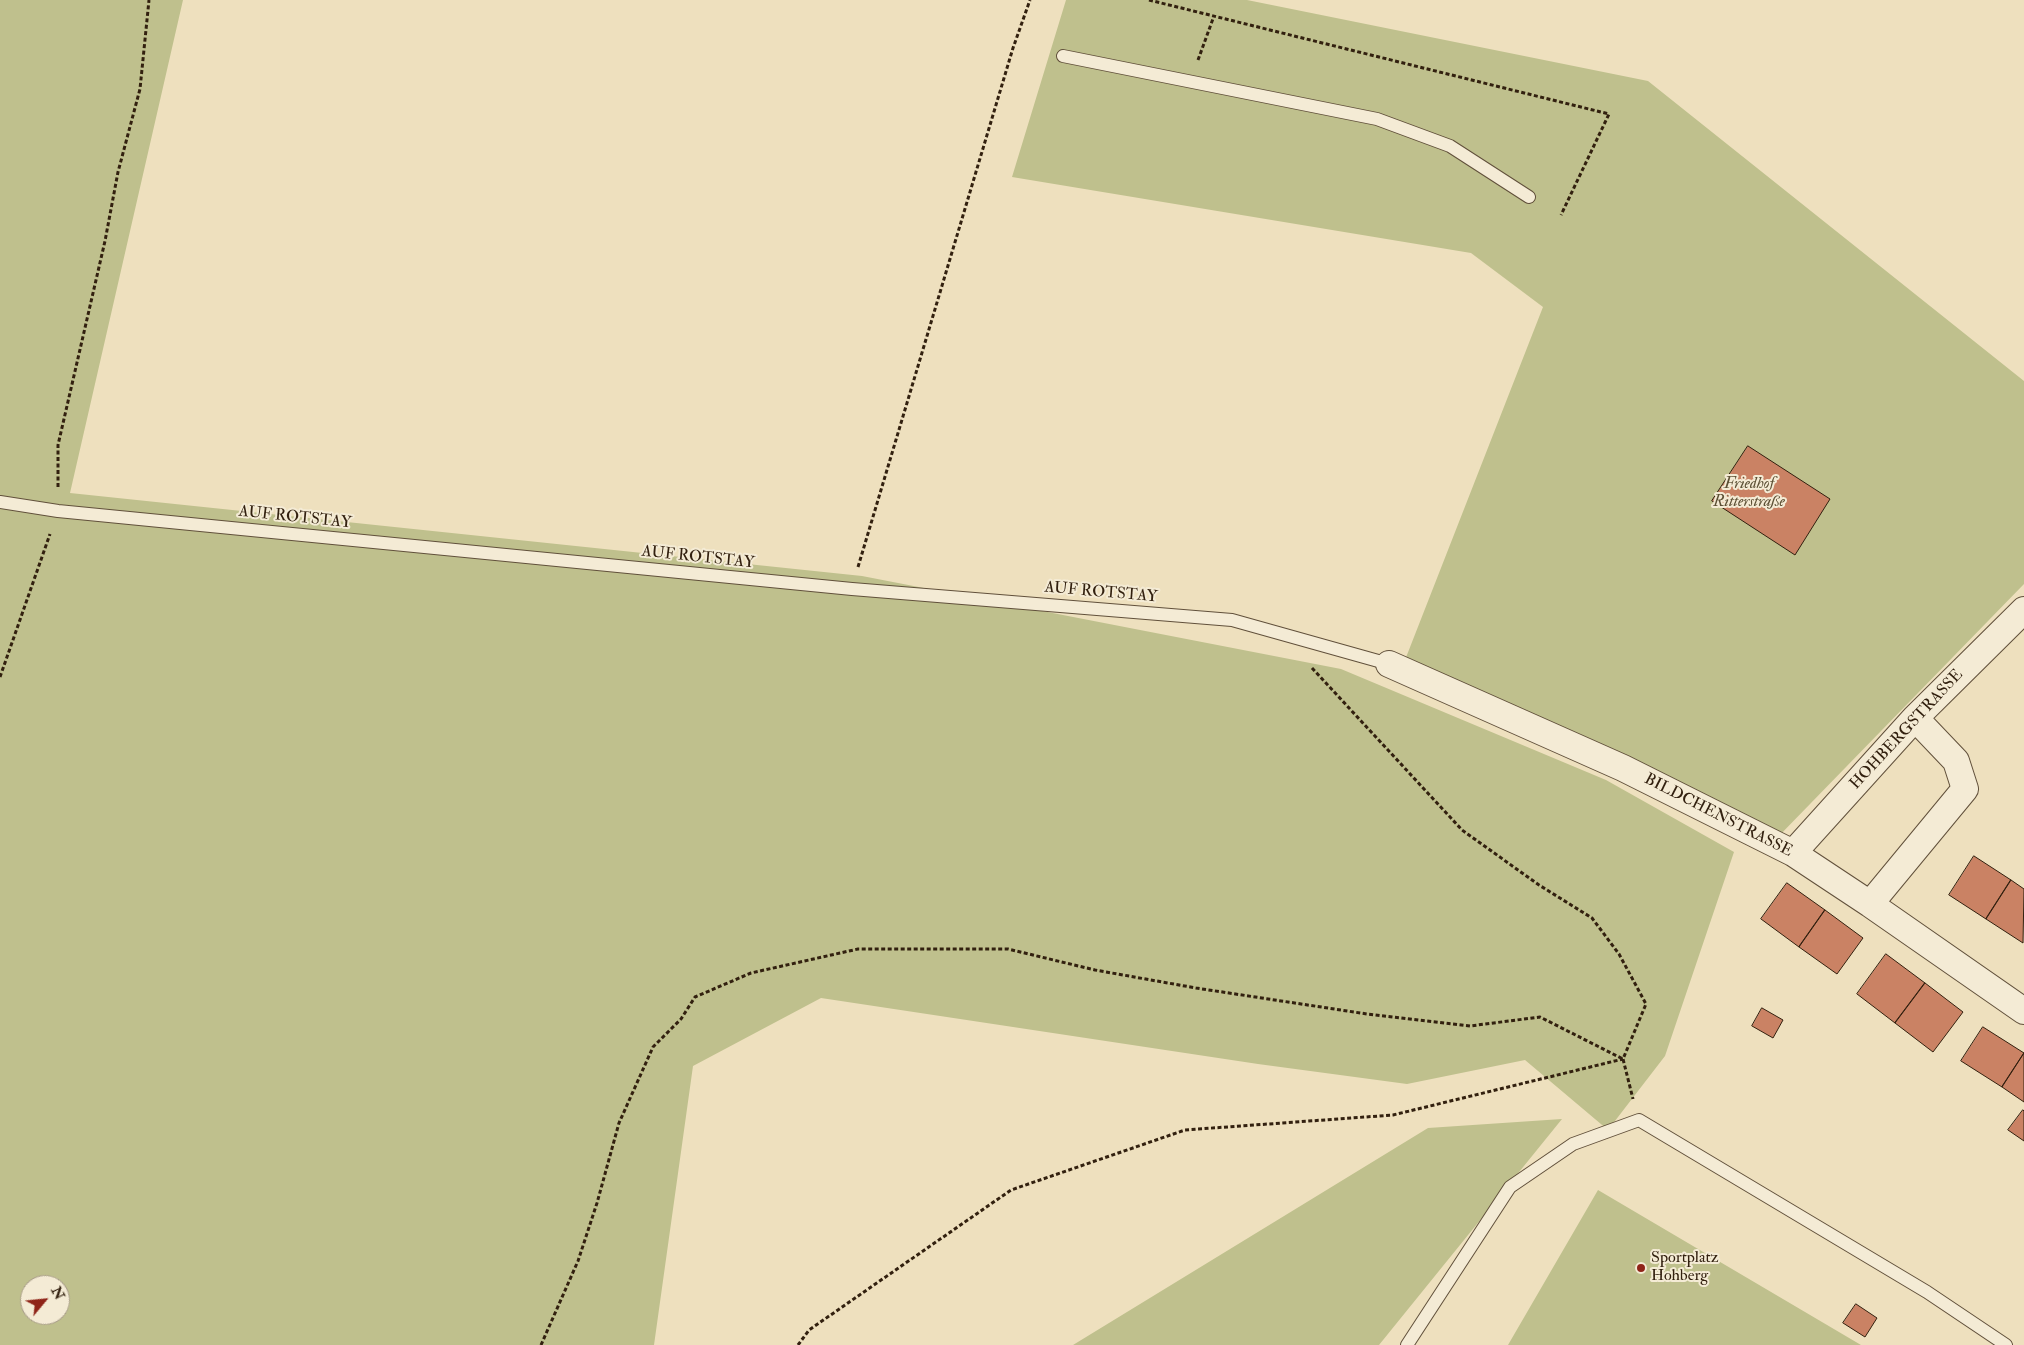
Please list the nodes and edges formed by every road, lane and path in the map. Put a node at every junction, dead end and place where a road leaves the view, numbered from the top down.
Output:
1 (149, 0) edge
2 (1030, 0) edge
3 (1149, 0) edge
4 (1214, 16) junction
5 (1063, 56) dead end
6 (1192, 82) junction
7 (1529, 196) dead end
8 (1561, 215) dead end
9 (0, 502) edge
10 (58, 511) junction
11 (852, 589) junction
12 (2024, 610) edge
13 (1281, 634) junction
14 (1389, 664) joint
15 (0, 677) edge
16 (1915, 718) junction
17 (1793, 853) junction
18 (1870, 904) junction
19 (2024, 1011) edge
20 (1623, 1059) junction
21 (1639, 1120) junction
22 (540, 1345) edge
23 (798, 1345) edge
24 (1407, 1345) edge
25 (2006, 1345) edge

1 - 10 path
2 - 11 path
3 - 4 path
4 - 6 path
4 - 8 path
5 - 6 lane
6 - 7 lane
9 - 10 lane, AUF ROTSTAY
10 - 11 lane, AUF ROTSTAY
10 - 15 path
11 - 13 lane, AUF ROTSTAY
12 - 16 street, HOHBERGSTRASSE
13 - 14 lane, AUF ROTSTAY
13 - 20 path
14 - 17 street, BILDCHENSTRASSE
16 - 17 street, HOHBERGSTRASSE
16 - 18 street
17 - 18 street, BILDCHENSTRASSE
18 - 19 street, BILDCHENSTRASSE
20 - 21 path
20 - 22 path
20 - 23 path
21 - 24 lane
21 - 25 lane

